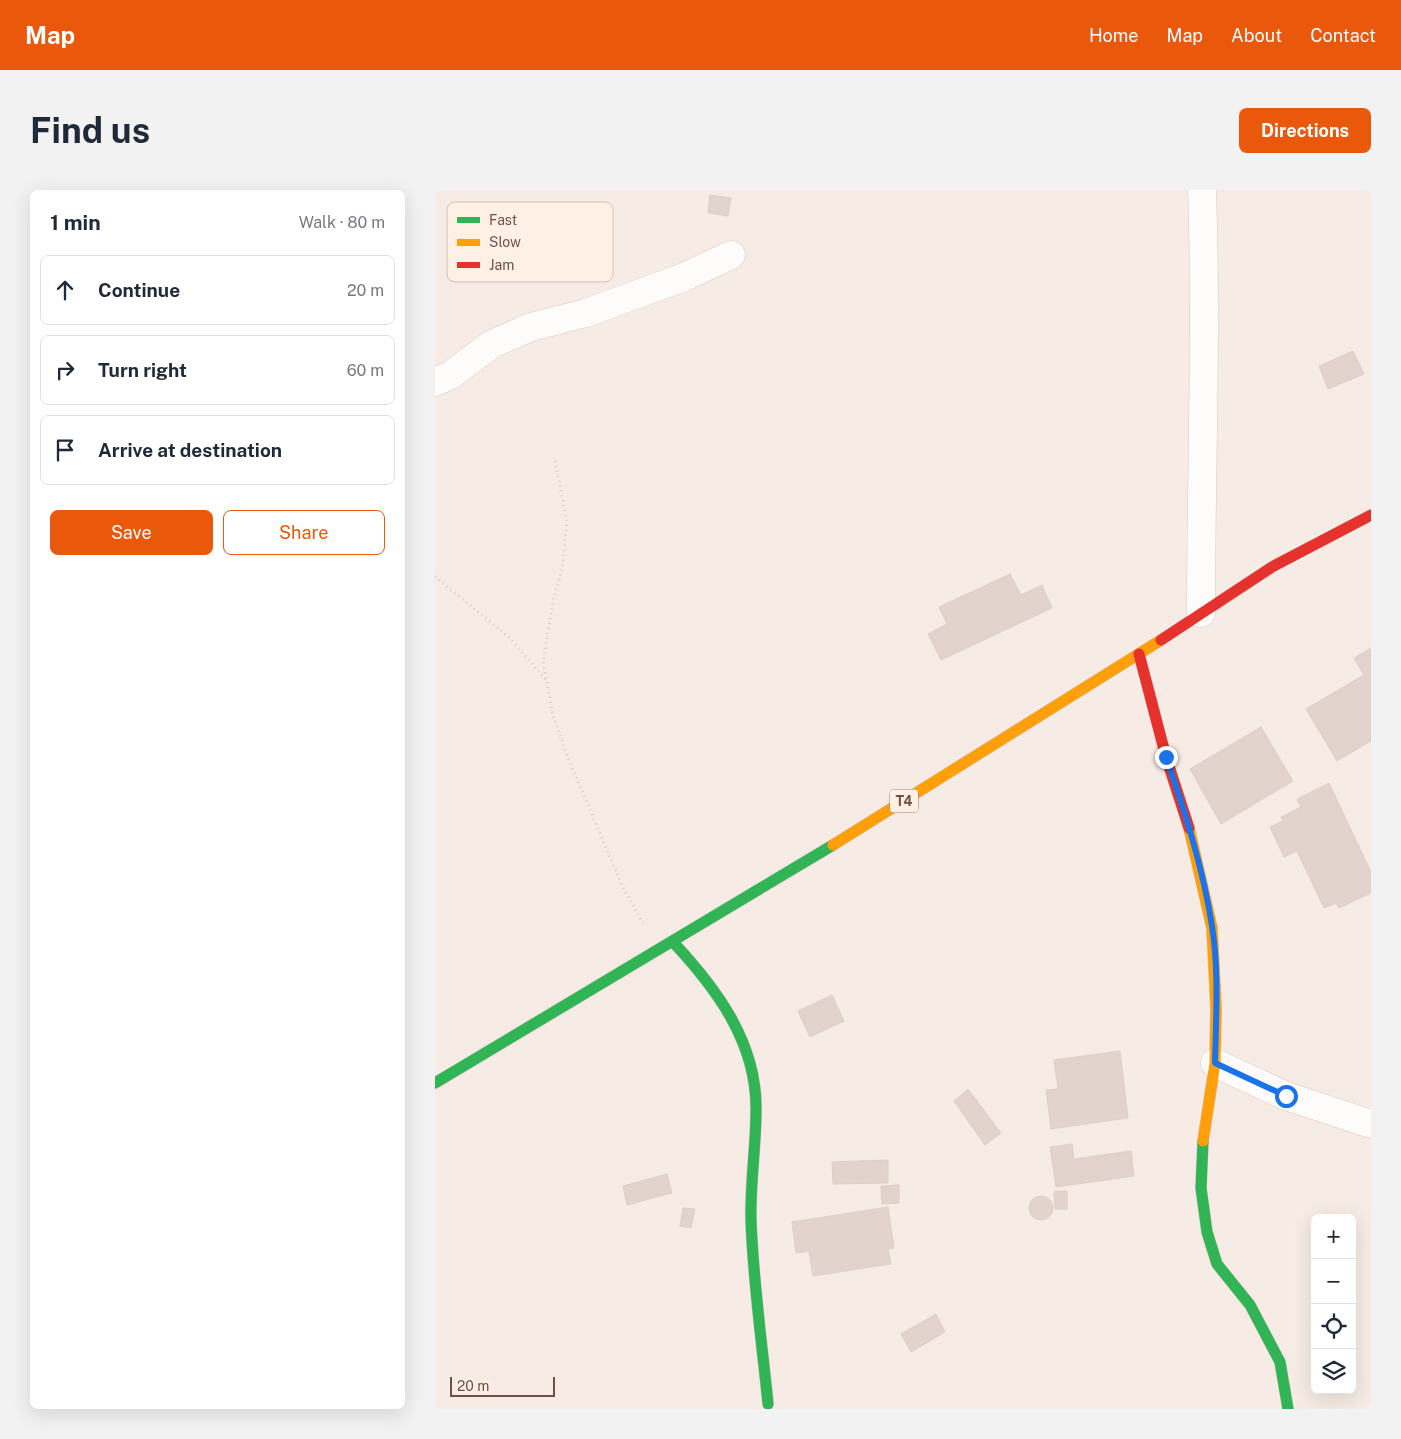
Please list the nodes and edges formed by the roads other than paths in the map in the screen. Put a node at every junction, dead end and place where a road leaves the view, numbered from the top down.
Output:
1 (1202, 190) edge
2 (731, 255) dead end
3 (435, 382) edge
4 (1371, 515) edge
5 (1201, 613) junction
6 (1139, 654) junction
7 (673, 942) junction
8 (1215, 1063) junction
9 (435, 1083) edge
10 (1371, 1124) edge
11 (768, 1404) dead end
12 (1288, 1409) edge

1 - 5 street
2 - 3 street
4 - 5 main road, T4
5 - 6 main road, T4
6 - 7 main road, T4
6 - 8 main road
7 - 9 main road, T4
7 - 11 main road
8 - 10 street
8 - 12 main road

